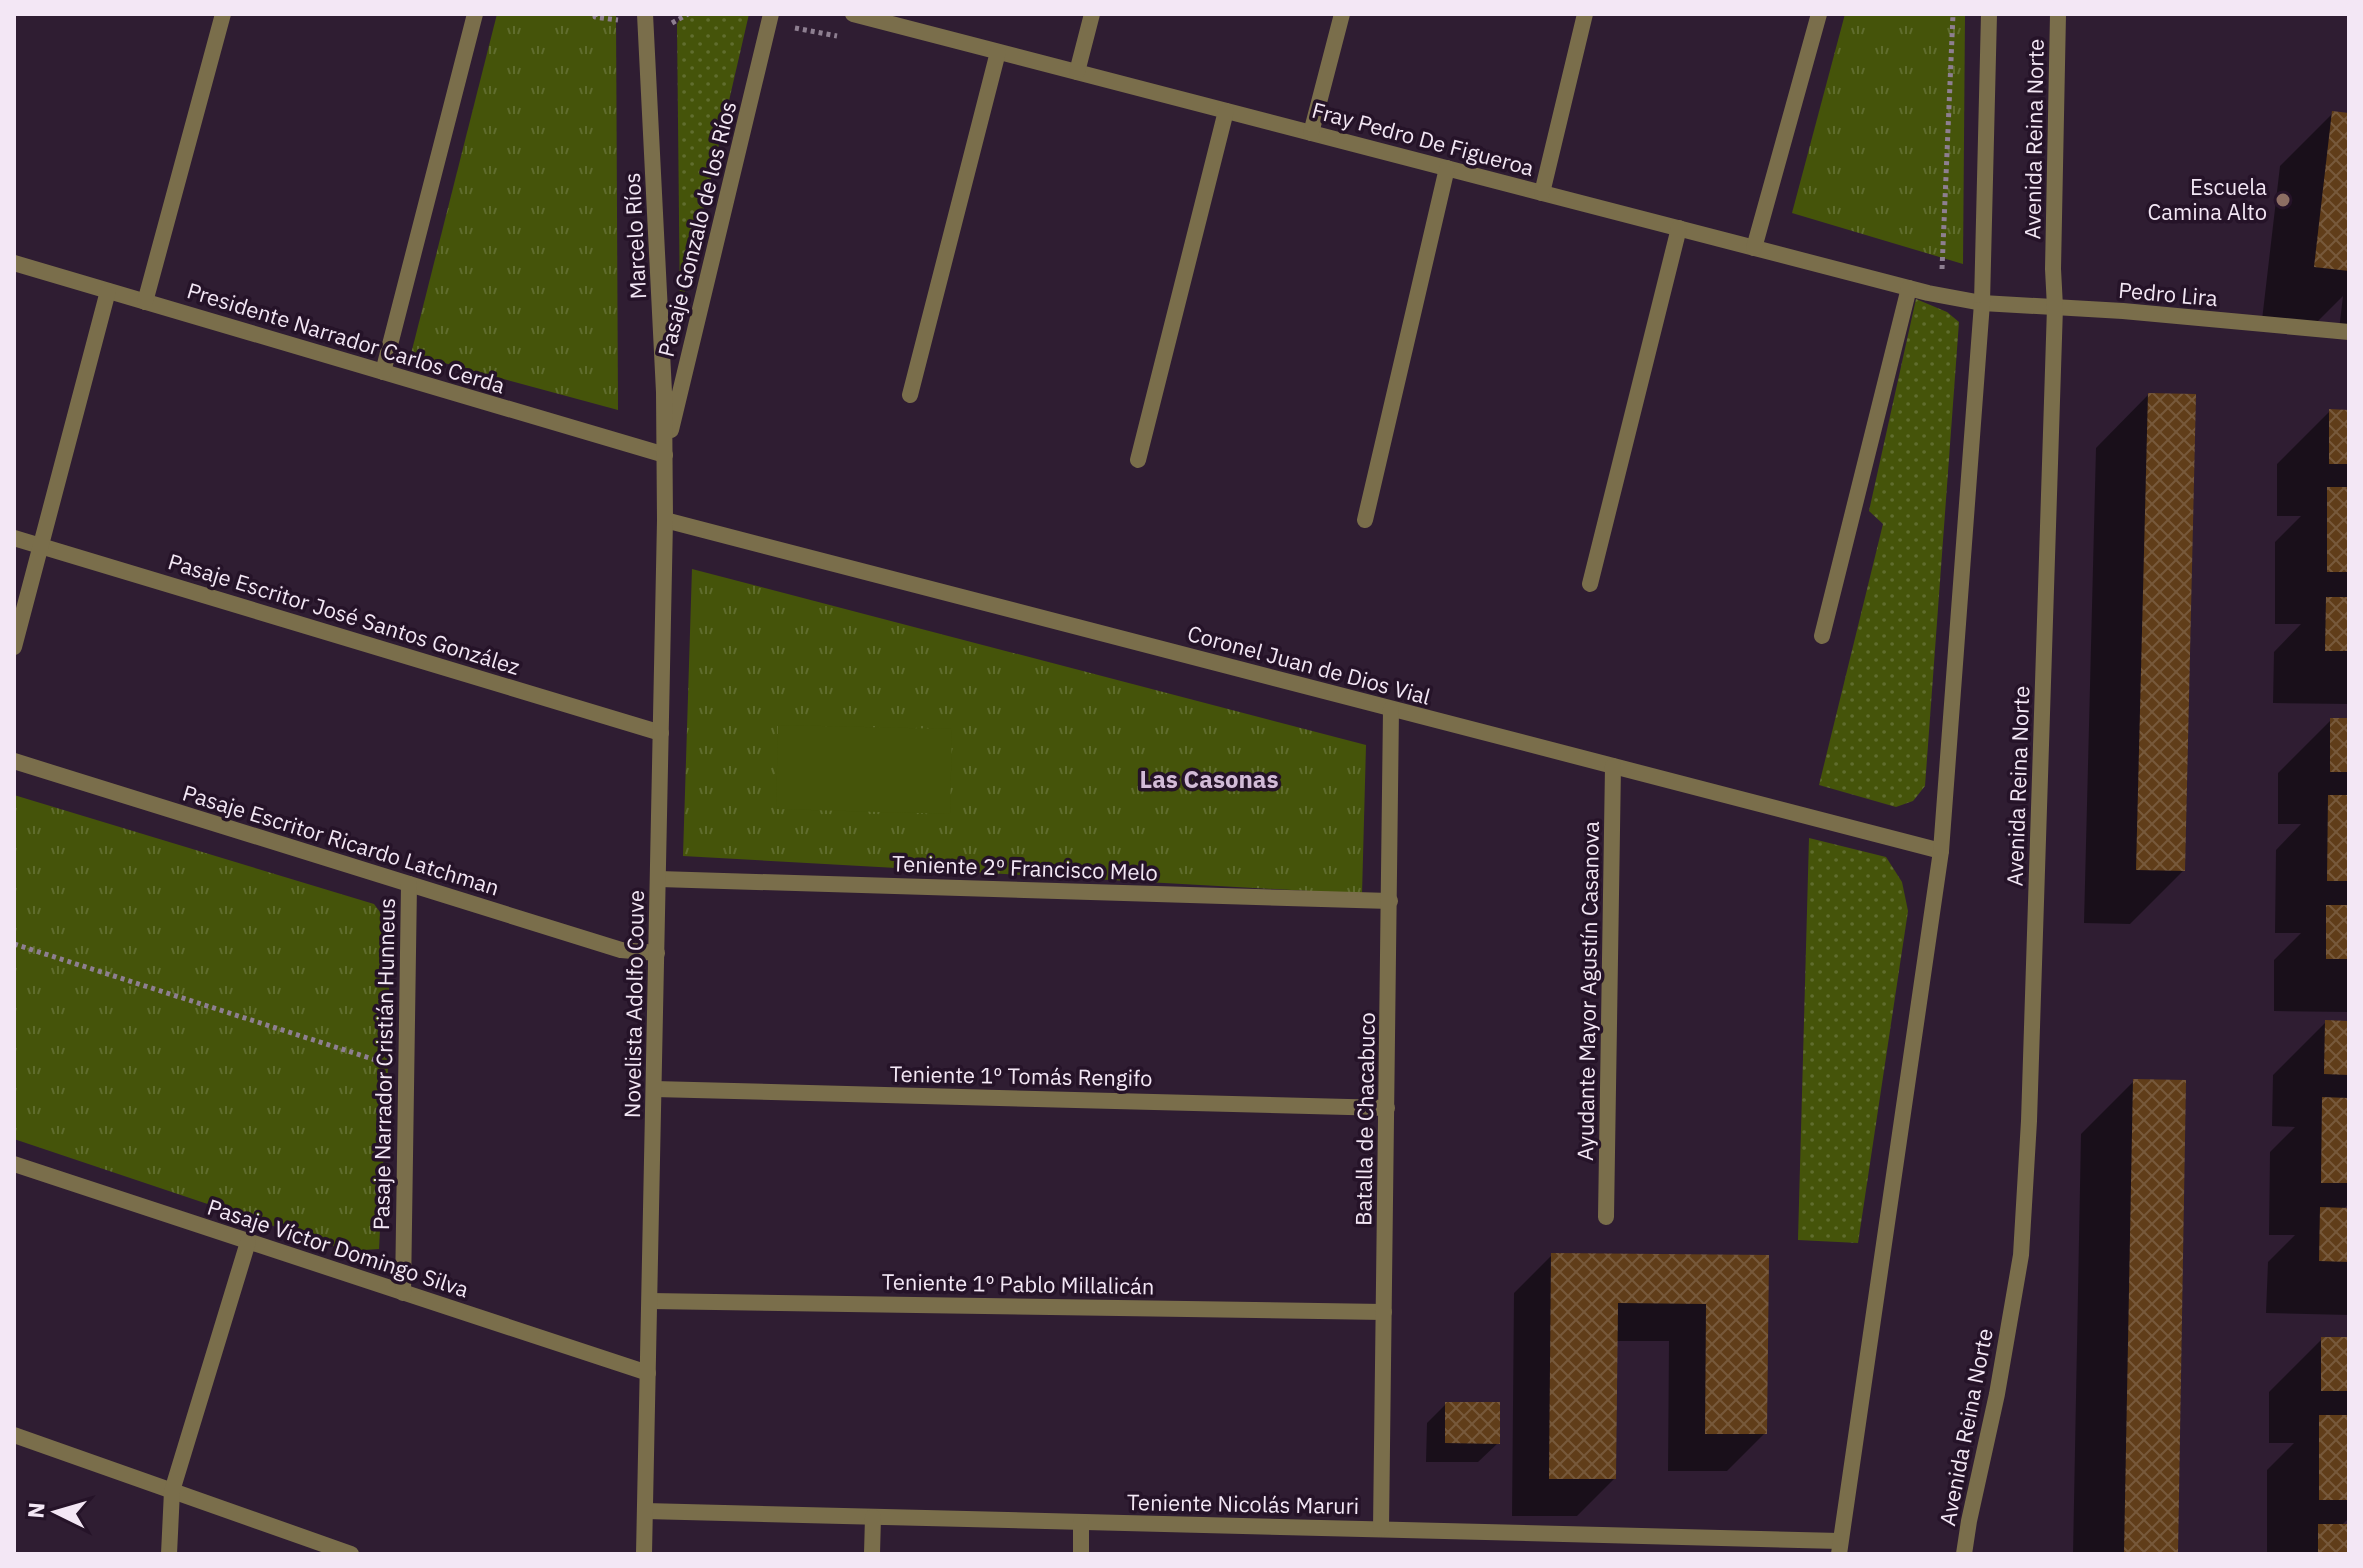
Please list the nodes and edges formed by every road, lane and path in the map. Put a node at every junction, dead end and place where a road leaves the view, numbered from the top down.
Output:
1 (223, 14) edge
2 (475, 14) edge
3 (645, 14) edge
4 (771, 14) edge
5 (855, 14) edge
6 (1092, 14) edge
7 (1342, 14) edge
8 (1585, 14) edge
9 (1819, 14) edge
10 (1953, 14) edge
11 (1989, 14) edge
12 (2058, 14) edge
13 (998, 52) junction
14 (1077, 72) junction
15 (1226, 111) junction
16 (1311, 133) junction
17 (1447, 168) junction
18 (1542, 193) junction
19 (1679, 228) junction
20 (1754, 248) junction
21 (14, 263) edge
22 (1909, 288) junction
23 (108, 291) junction
24 (1942, 296) junction
25 (145, 302) junction
26 (1982, 303) junction
27 (2055, 307) junction
28 (2349, 332) edge
29 (383, 372) junction
30 (910, 395) dead end
31 (665, 455) junction
32 (1138, 460) dead end
33 (665, 520) junction
34 (1365, 520) dead end
35 (14, 538) edge
36 (40, 546) junction
37 (1590, 584) dead end
38 (1822, 636) dead end
39 (14, 647) edge
40 (1391, 709) junction
41 (661, 733) junction
42 (14, 761) edge
43 (1613, 766) junction
44 (1941, 851) junction
45 (659, 879) junction
46 (409, 884) junction
47 (1390, 901) junction
48 (14, 944) edge
49 (657, 953) junction
50 (406, 1070) junction
51 (654, 1089) junction
52 (1387, 1108) junction
53 (14, 1164) edge
54 (1606, 1217) dead end
55 (248, 1242) junction
56 (403, 1293) junction
57 (650, 1301) junction
58 (1384, 1312) junction
59 (648, 1373) junction
60 (14, 1435) edge
61 (172, 1491) junction
62 (645, 1511) junction
63 (873, 1517) junction
64 (1081, 1522) junction
65 (1381, 1529) junction
66 (1839, 1548) edge
67 (169, 1554) edge
68 (351, 1554) edge
69 (644, 1554) edge
70 (872, 1554) edge
71 (1081, 1554) edge
72 (1964, 1554) edge

1 - 25 street
2 - 29 street
3 - 31 street, Marcelo Ríos
4 - 31 street, Pasaje Gonzalo de los Ríos
5 - 13 street, Fray Pedro De Figueroa
6 - 14 street
7 - 16 street
8 - 18 street
9 - 20 street
10 - 24 path
11 - 26 street
12 - 27 street, Avenida Reina Norte
13 - 14 street, Fray Pedro De Figueroa
13 - 30 street
14 - 15 street, Fray Pedro De Figueroa
15 - 16 street, Fray Pedro De Figueroa
15 - 32 street
16 - 17 street, Fray Pedro De Figueroa
17 - 18 street, Fray Pedro De Figueroa
17 - 34 street
18 - 19 street, Fray Pedro De Figueroa
19 - 20 street, Fray Pedro De Figueroa
19 - 37 street
20 - 22 street, Fray Pedro De Figueroa
21 - 23 street, Presidente Narrador Carlos Cerda
22 - 24 street, Fray Pedro De Figueroa
22 - 38 street
23 - 25 street, Presidente Narrador Carlos Cerda
23 - 36 street
24 - 26 street, Fray Pedro De Figueroa
25 - 29 street, Presidente Narrador Carlos Cerda
26 - 27 street, Pedro Lira
26 - 44 street
27 - 28 street, Pedro Lira
27 - 72 street, Avenida Reina Norte
29 - 31 street, Presidente Narrador Carlos Cerda
31 - 33 street, Novelista Adolfo Couve
33 - 40 street, Coronel Juan de Dios Vial
33 - 41 street, Novelista Adolfo Couve
35 - 36 street, Pasaje Escritor José Santos González
36 - 39 street
36 - 41 street, Pasaje Escritor José Santos González
40 - 43 street, Coronel Juan de Dios Vial
40 - 47 street, Batalla de Chacabuco
41 - 45 street, Novelista Adolfo Couve
42 - 46 street, Pasaje Escritor Ricardo Latchman
43 - 44 street, Coronel Juan de Dios Vial
43 - 54 street, Ayudante Mayor Agustín Casanova
44 - 66 street
45 - 47 street, Teniente 2º Francisco Melo
45 - 49 street, Novelista Adolfo Couve
46 - 49 street, Pasaje Escritor Ricardo Latchman
46 - 50 street, Pasaje Narrador Cristián Hunneus
47 - 52 street, Batalla de Chacabuco
48 - 50 path
49 - 51 street, Novelista Adolfo Couve
50 - 56 street, Pasaje Narrador Cristián Hunneus
51 - 52 street, Teniente 1º Tomás Rengifo
51 - 57 street, Novelista Adolfo Couve
52 - 58 street, Batalla de Chacabuco
53 - 55 street, Pasaje Víctor Domingo Silva
55 - 56 street, Pasaje Víctor Domingo Silva
55 - 61 street
56 - 59 street, Pasaje Víctor Domingo Silva
57 - 58 street, Teniente 1º Pablo Millalicán
57 - 59 street, Novelista Adolfo Couve
58 - 65 street, Batalla de Chacabuco
59 - 62 street, Novelista Adolfo Couve
60 - 61 street
61 - 67 street
61 - 68 street
62 - 63 street, Teniente Nicolás Maruri
62 - 69 street, Novelista Adolfo Couve
63 - 64 street, Teniente Nicolás Maruri
63 - 70 street
64 - 65 street, Teniente Nicolás Maruri
64 - 71 street
65 - 66 street, Teniente Nicolás Maruri

